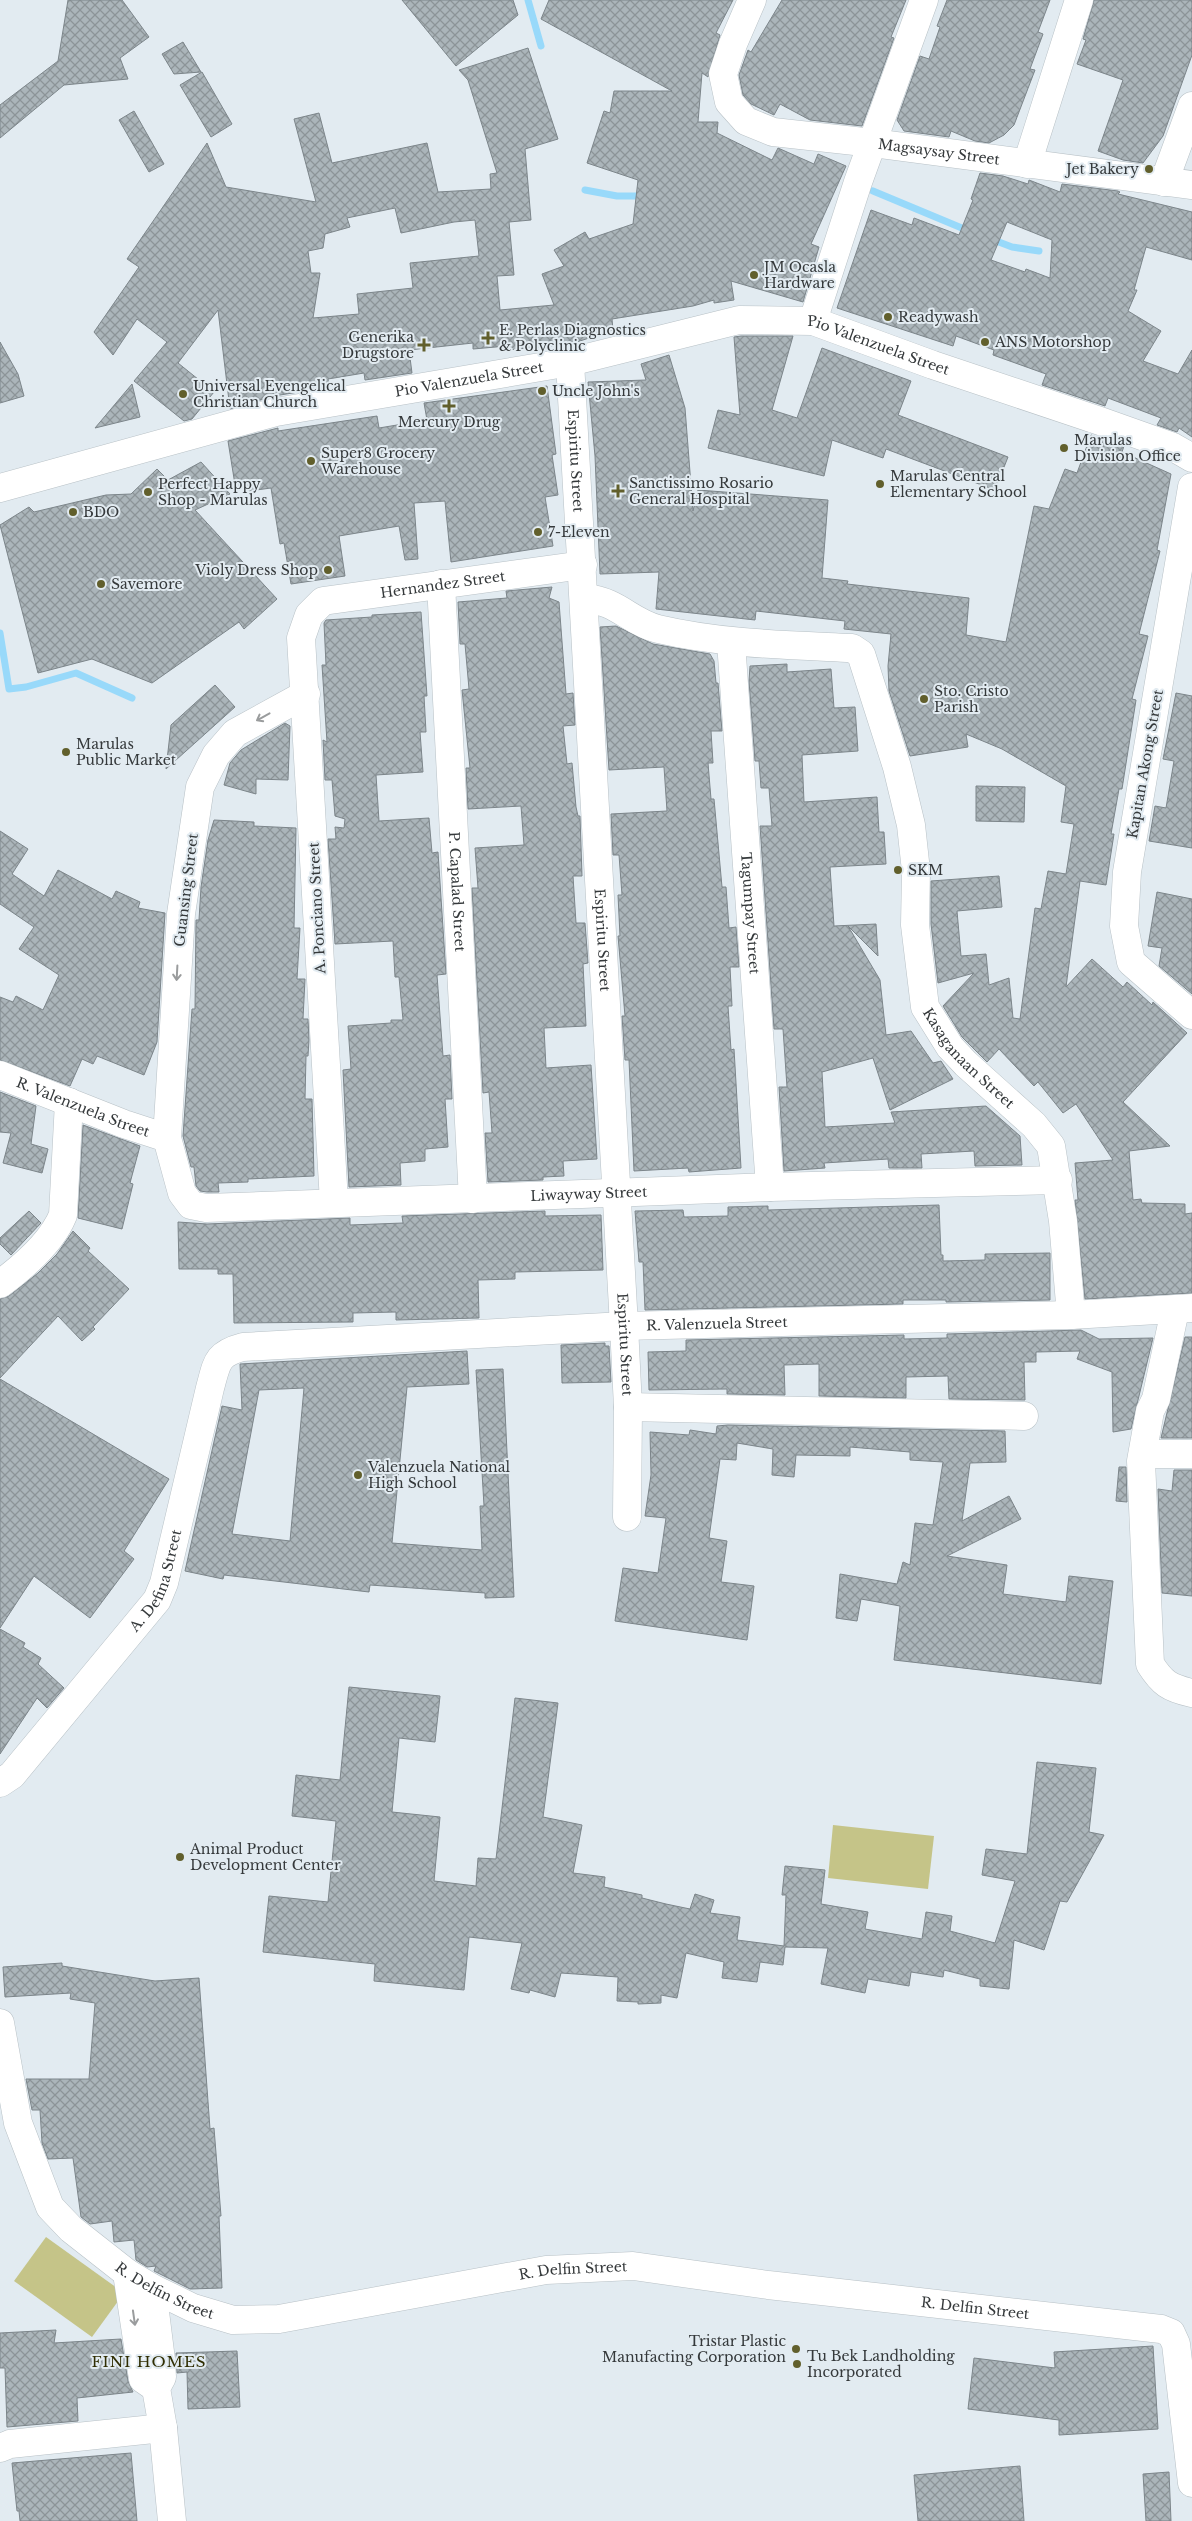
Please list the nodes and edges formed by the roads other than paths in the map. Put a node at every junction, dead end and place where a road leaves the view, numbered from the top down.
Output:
1 (752, 0) edge
2 (924, 0) edge
3 (1079, 0) edge
4 (1192, 106) edge
5 (873, 143) junction
6 (1026, 164) junction
7 (1164, 182) junction
8 (1192, 185) edge
9 (813, 321) junction
10 (570, 362) junction
11 (1192, 458) edge
12 (1192, 487) edge
13 (0, 488) edge
14 (582, 565) junction
15 (441, 584) junction
16 (585, 598) junction
17 (309, 615) joint
18 (731, 642) junction
19 (306, 694) junction
20 (1192, 1015) edge
21 (0, 1075) edge
22 (69, 1102) junction
23 (167, 1138) junction
24 (1058, 1180) junction
25 (770, 1187) junction
26 (616, 1193) junction
27 (474, 1199) junction
28 (334, 1202) junction
29 (0, 1284) edge
30 (1184, 1309) edge
31 (1071, 1315) junction
32 (624, 1326) junction
33 (243, 1347) joint
34 (628, 1408) junction
35 (1024, 1416) dead end
36 (1143, 1454) junction
37 (1192, 1454) edge
38 (626, 1517) dead end
39 (1192, 1693) edge
40 (0, 1783) edge
41 (0, 2023) edge
42 (128, 2273) junction
43 (152, 2288) junction
44 (156, 2388) junction
45 (163, 2428) junction
46 (0, 2448) edge
47 (1192, 2483) edge
48 (172, 2521) edge

1 - 5 street
2 - 5 street
3 - 6 street
4 - 7 street
5 - 6 street, Magsaysay Street
5 - 9 street, Magsaysay Street
6 - 7 street, Magsaysay Street
7 - 8 street, Magsaysay Street
9 - 10 street, Pio Valenzuela Street
9 - 11 street, Pio Valenzuela Street
10 - 13 street, Pio Valenzuela Street
10 - 14 street, Espiritu Street
12 - 20 street, Kapitan Akong Street
14 - 15 street, Hernandez Street
14 - 16 street, Espiritu Street
15 - 17 street, Hernandez Street
15 - 27 street, P. Capalad Street
16 - 18 street
16 - 26 street, Espiritu Street
17 - 19 street, A. Ponciano Street
18 - 24 street, Kasaganaan Street
18 - 25 street, Tagumpay Street
19 -> 23 street, Guansing Street
19 - 28 street, A. Ponciano Street
21 - 22 street, R. Valenzuela Street
22 - 23 street, R. Valenzuela Street
22 - 29 street
23 - 28 street, Liwayway Street
24 - 25 street, Liwayway Street
24 - 31 street, Kasaganaan Street
25 - 26 street, Liwayway Street
26 - 27 street, Liwayway Street
26 - 32 street, Espiritu Street
27 - 28 street, Liwayway Street
30 - 31 street, R. Valenzuela Street
30 - 36 street
31 - 32 street, R. Valenzuela Street
32 - 33 street, R. Valenzuela Street
32 - 34 street, Espiritu Street
33 - 40 street, A. Defina Street
34 - 35 street
34 - 38 street, Espiritu Street
36 - 37 street
36 - 39 street
41 - 42 street, R. Delfin Street
42 - 43 street, R. Delfin Street
42 -> 44 street
43 - 44 street
43 - 47 street, R. Delfin Street
44 - 45 street
45 - 46 street
45 - 48 street

